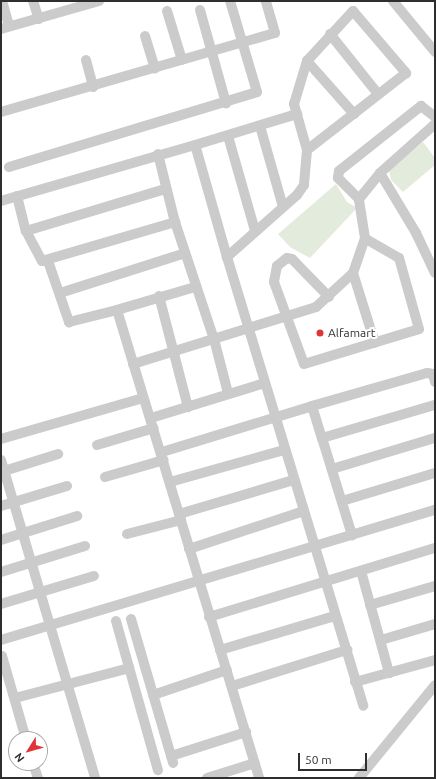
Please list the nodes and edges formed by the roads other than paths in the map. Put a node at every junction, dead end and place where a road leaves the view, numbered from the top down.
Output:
1 (2, 1) edge
2 (33, 1) edge
3 (99, 1) edge
4 (230, 1) edge
5 (266, 1) edge
6 (392, 1) edge
7 (167, 10) dead end
8 (200, 10) dead end
9 (39, 19) junction
10 (5, 28) edge
11 (330, 34) junction
12 (145, 36) dead end
13 (242, 42) junction
14 (211, 51) junction
15 (435, 52) edge
16 (86, 60) dead end
17 (182, 60) junction
18 (307, 61) junction
19 (156, 68) junction
20 (93, 86) junction
21 (378, 94) junction
22 (226, 103) junction
23 (1, 112) edge
24 (297, 114) junction
25 (354, 114) junction
26 (435, 117) edge
27 (435, 124) edge
28 (260, 126) junction
29 (228, 136) junction
30 (195, 145) junction
31 (307, 150) junction
32 (158, 154) junction
33 (8, 167) dead end
34 (380, 173) junction
35 (165, 189) junction
36 (17, 196) junction
37 (358, 199) junction
38 (1, 201) edge
39 (283, 207) junction
40 (175, 222) junction
41 (26, 231) junction
42 (255, 232) junction
43 (365, 238) junction
44 (185, 253) junction
45 (227, 257) junction
46 (48, 261) junction
47 (353, 273) junction
48 (435, 273) edge
49 (195, 287) junction
50 (60, 293) junction
51 (159, 296) junction
52 (328, 297) junction
53 (117, 310) junction
54 (288, 317) junction
55 (248, 328) junction
56 (214, 339) junction
57 (375, 343) junction
58 (174, 352) junction
59 (133, 364) junction
60 (435, 382) edge
61 (266, 383) junction
62 (228, 393) junction
63 (143, 398) junction
64 (435, 405) edge
65 (312, 406) junction
66 (188, 407) junction
67 (274, 415) junction
68 (152, 423) junction
69 (322, 438) junction
70 (435, 438) edge
71 (1, 439) edge
72 (97, 445) dead end
73 (284, 450) junction
74 (58, 454) dead end
75 (163, 456) junction
76 (1, 460) edge
77 (332, 469) junction
78 (3, 471) edge
79 (435, 473) edge
80 (105, 477) dead end
81 (294, 480) junction
82 (170, 482) junction
83 (67, 486) dead end
84 (342, 501) junction
85 (14, 502) junction
86 (1, 506) edge
87 (435, 510) edge
88 (304, 511) junction
89 (77, 516) dead end
90 (180, 517) junction
91 (127, 534) dead end
92 (352, 534) junction
93 (22, 535) junction
94 (1, 540) edge
95 (86, 546) dead end
96 (315, 546) junction
97 (435, 548) edge
98 (189, 549) junction
99 (30, 564) junction
100 (361, 571) junction
101 (1, 572) edge
102 (94, 576) dead end
103 (326, 580) junction
104 (198, 581) junction
105 (435, 586) edge
106 (40, 591) junction
107 (1, 604) edge
108 (370, 605) junction
109 (335, 616) junction
110 (210, 617) junction
111 (131, 619) dead end
112 (116, 621) dead end
113 (435, 624) edge
114 (49, 625) junction
115 (1, 640) edge
116 (381, 640) junction
117 (220, 650) junction
118 (347, 650) junction
119 (2, 656) edge
120 (435, 660) edge
121 (129, 668) junction
122 (227, 670) junction
123 (389, 673) junction
124 (355, 682) junction
125 (70, 685) junction
126 (435, 685) edge
127 (232, 686) junction
128 (153, 695) junction
129 (15, 698) junction
130 (363, 706) dead end
131 (24, 731) edge
132 (246, 732) junction
133 (255, 763) junction
134 (158, 770) dead end
135 (365, 776) edge
136 (95, 778) edge
137 (207, 778) edge
138 (259, 778) edge

1 - 10 street
2 - 9 street
3 - 9 street
4 - 13 street
5 - 13 street
6 - 15 street
7 - 17 street
8 - 14 street
9 - 10 street
11 - 18 street
11 - 21 street
11 - 21 street
12 - 19 street
13 - 14 street
13 - 22 street
14 - 17 street
14 - 22 street
16 - 20 street
17 - 19 street
18 - 24 street
18 - 25 street
19 - 20 street
20 - 23 street
21 - 25 street
22 - 33 street
24 - 28 street
24 - 31 street
25 - 31 street
26 - 37 street
27 - 34 street
28 - 29 street
28 - 39 street
29 - 30 street
29 - 42 street
30 - 32 street
30 - 45 street
31 - 39 street
32 - 35 street
32 - 36 street
34 - 37 street
34 - 48 street
35 - 40 street
35 - 41 street
36 - 38 street
36 - 41 street
37 - 43 street
39 - 42 street
40 - 44 street
40 - 46 street
41 - 46 street
42 - 45 street
43 - 47 street
43 - 57 street
44 - 49 street
44 - 50 street
45 - 55 street
46 - 50 street
47 - 52 street
47 - 57 street
49 - 51 street
49 - 56 street
50 - 53 street
51 - 53 street
51 - 58 street
52 - 54 street
52 - 54 street
53 - 59 street
54 - 55 street
54 - 57 street
55 - 56 street
55 - 61 street
56 - 58 street
56 - 62 street
58 - 59 street
58 - 66 street
59 - 63 street
60 - 65 street
61 - 62 street
61 - 67 street
62 - 66 street
63 - 68 street
63 - 71 street
64 - 69 street
65 - 67 street
65 - 69 street
66 - 68 street
67 - 73 street
67 - 75 street
68 - 72 street
68 - 75 street
69 - 77 street
70 - 77 street
73 - 81 street
73 - 82 street
74 - 78 street
75 - 80 street
75 - 82 street
76 - 78 street
77 - 84 street
78 - 85 street
79 - 84 street
81 - 88 street
81 - 90 street
82 - 90 street
83 - 85 street
84 - 92 street
85 - 86 street
85 - 93 street
87 - 92 street
88 - 96 street
88 - 98 street
89 - 93 street
90 - 91 street
90 - 98 street
92 - 96 street
93 - 94 street
93 - 99 street
95 - 99 street
96 - 103 street
96 - 104 street
97 - 100 street
98 - 104 street
99 - 101 street
99 - 106 street
100 - 103 street
100 - 108 street
102 - 106 street
103 - 109 street
103 - 110 street
104 - 110 street
104 - 114 street
105 - 108 street
106 - 107 street
106 - 114 street
108 - 116 street
109 - 117 street
109 - 118 street
110 - 117 street
111 - 128 street
112 - 121 street
113 - 116 street
114 - 115 street
114 - 125 street
116 - 123 street
117 - 122 street
118 - 124 street
118 - 127 street
119 - 129 street
120 - 123 street
121 - 125 street
121 - 134 street
122 - 127 street
122 - 128 street
123 - 124 street
124 - 130 street
125 - 129 street
125 - 136 street
126 - 135 street
127 - 132 street
128 - 132 street
129 - 131 street
132 - 133 street
133 - 137 street
133 - 138 street

